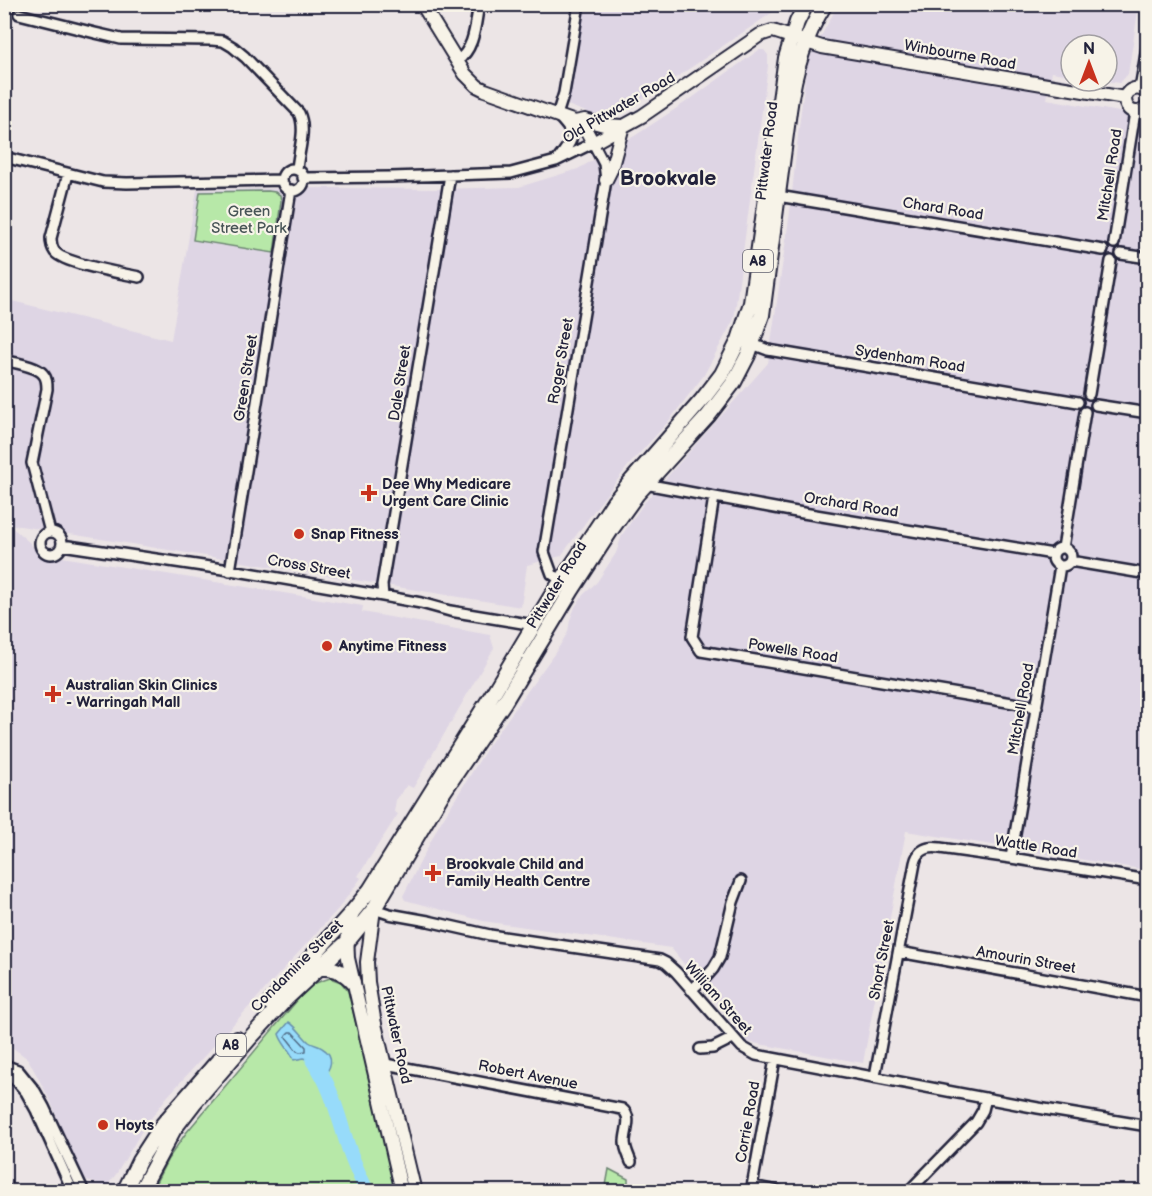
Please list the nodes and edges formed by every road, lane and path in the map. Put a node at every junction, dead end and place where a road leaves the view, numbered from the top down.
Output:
1 (422, 4) edge
2 (479, 4) edge
3 (579, 4) edge
4 (806, 4) edge
5 (825, 4) edge
6 (19, 14) dead end
7 (791, 37) junction
8 (806, 42) junction
9 (1148, 42) edge
10 (457, 61) junction
11 (1144, 92) edge
12 (1125, 98) junction
13 (1148, 106) edge
14 (1135, 112) junction
15 (557, 115) junction
16 (576, 122) junction
17 (623, 126) junction
18 (593, 143) junction
19 (4, 157) edge
20 (556, 161) junction
21 (297, 170) junction
22 (68, 174) junction
23 (450, 175) junction
24 (303, 178) junction
25 (282, 180) junction
26 (606, 180) junction
27 (291, 190) junction
28 (778, 196) junction
29 (1114, 243) junction
30 (1103, 250) junction
31 (1121, 254) junction
32 (1148, 258) edge
33 (1111, 261) junction
34 (139, 277) dead end
35 (746, 342) junction
36 (4, 360) edge
37 (1089, 394) junction
38 (1078, 402) junction
39 (1096, 405) junction
40 (1085, 412) junction
41 (1148, 413) edge
42 (645, 484) junction
43 (714, 497) junction
44 (50, 532) junction
45 (62, 545) junction
46 (1063, 548) junction
47 (1053, 554) junction
48 (1070, 561) junction
49 (1060, 566) junction
50 (230, 571) junction
51 (1148, 574) edge
52 (561, 580) junction
53 (383, 596) junction
54 (534, 626) junction
55 (549, 630) junction
56 (1037, 707) junction
57 (921, 851) joint
58 (1011, 858) junction
59 (741, 880) dead end
60 (1148, 880) edge
61 (374, 909) junction
62 (354, 911) junction
63 (347, 942) junction
64 (899, 952) junction
65 (317, 968) junction
66 (353, 982) junction
67 (691, 990) junction
68 (1148, 997) edge
69 (733, 1038) junction
70 (699, 1049) dead end
71 (775, 1059) junction
72 (372, 1062) junction
73 (385, 1063) junction
74 (6, 1064) edge
75 (875, 1077) junction
76 (986, 1098) junction
77 (1148, 1126) edge
78 (631, 1162) dead end
79 (4, 1187) edge
80 (751, 1189) edge
81 (6, 1191) edge
82 (73, 1191) edge
83 (84, 1191) edge
84 (124, 1191) edge
85 (140, 1191) edge
86 (402, 1191) edge
87 (415, 1191) edge
88 (783, 1191) edge
89 (908, 1191) edge

1 - 10 main road
2 - 10 street
3 - 15 street
4 - 7 highway, Pittwater Road / A8
5 - 8 highway, Pittwater Road / A8
6 - 21 street
7 - 8 main road, Winbourne Road
7 - 17 main road, Old Pittwater Road
7 - 35 highway, Pittwater Road / A8
8 - 12 main road, Winbourne Road
8 - 28 highway, Pittwater Road / A8
9 - 11 street
10 - 15 main road
11 - 12 main road
12 - 14 main road
13 - 14 main road
14 - 29 street, Mitchell Road
15 - 16 main road
15 - 20 street
16 - 17 main road
16 - 18 main road
17 - 18 main road, Old Pittwater Road
17 - 26 main road
18 - 20 street, Old Pittwater Road
18 - 26 street, Roger Street
19 - 22 street
20 - 23 street, Old Pittwater Road
21 - 24 street
21 - 25 street
22 - 25 street
22 - 34 street
23 - 24 street, Old Pittwater Road
23 - 53 street, Dale Street
24 - 27 street
25 - 27 street
26 - 52 street, Roger Street
27 - 50 street, Green Street
28 - 30 street, Chard Road
28 - 35 highway, Pittwater Road / A8
29 - 30 street
29 - 31 street
30 - 33 street
31 - 32 street
31 - 33 street
33 - 37 street
35 - 38 street, Sydenham Road
35 - 42 highway, Pittwater Road / A8
35 - 52 highway, Pittwater Road / A8
36 - 44 street
37 - 38 street
37 - 39 street
38 - 40 street
39 - 40 street
39 - 41 street
40 - 46 street
42 - 43 street, Orchard Road
42 - 55 highway, Pittwater Road / A8
43 - 47 street, Orchard Road
43 - 56 street, Powells Road
44 - 45 street
44 - 45 street
45 - 50 street, Cross Street
46 - 47 street
46 - 48 street
47 - 49 street
48 - 49 street
48 - 51 street
49 - 56 street, Mitchell Road
50 - 53 street, Cross Street
52 - 54 highway, Pittwater Road / A8
53 - 54 street, Cross Street
54 - 55 highway, Cross Street
54 - 62 highway, Pittwater Road / A8
55 - 61 highway, Pittwater Road / A8
56 - 58 street, Mitchell Road
57 - 58 street, Wattle Road
57 - 64 street, Short Street
58 - 60 street, Wattle Road
59 - 67 street
61 - 63 highway, Condamine Street / A8
61 - 67 street, William Street
61 - 73 main road, Pittwater Road
62 - 63 main road
62 - 84 highway, Condamine Street / A8
63 - 65 highway, Condamine Street / A8
63 - 66 main road, Pittwater Road
64 - 68 street, Amourin Street
64 - 75 street, Short Street
65 - 66 highway
65 - 85 highway, Condamine Street / A8
66 - 72 main road, Pittwater Road
67 - 69 street, William Street
69 - 70 street
69 - 71 street, William Street
71 - 75 street, William Street
71 - 80 street, Corrie Road
72 - 73 street, Robert Avenue
72 - 86 main road, Pittwater Road
73 - 78 street, Robert Avenue
73 - 87 main road, Pittwater Road
74 - 82 street
74 - 83 street
75 - 76 street, William Street
76 - 77 street, William Street
76 - 89 street
79 - 81 street
80 - 88 street

